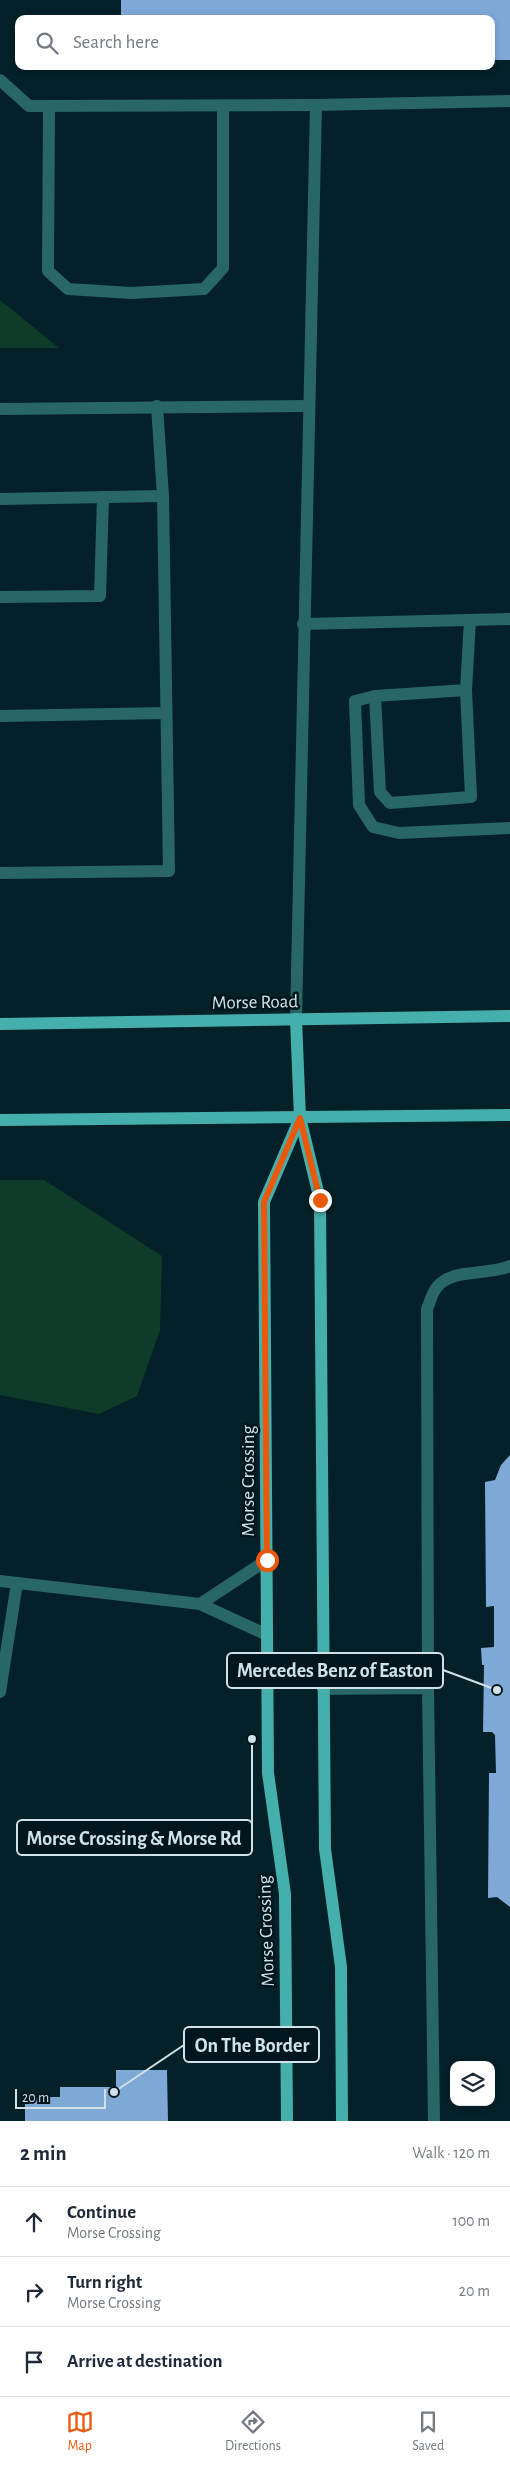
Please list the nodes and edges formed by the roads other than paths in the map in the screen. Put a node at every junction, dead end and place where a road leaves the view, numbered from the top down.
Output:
1 (0, 80) edge
2 (510, 101) edge
3 (49, 106) junction
4 (223, 106) junction
5 (316, 106) junction
6 (156, 406) junction
7 (309, 406) junction
8 (0, 410) edge
9 (163, 496) junction
10 (103, 497) junction
11 (0, 499) edge
12 (0, 597) edge
13 (510, 619) edge
14 (470, 620) junction
15 (303, 624) junction
16 (466, 690) junction
17 (375, 696) junction
18 (166, 713) junction
19 (0, 716) edge
20 (510, 828) edge
21 (0, 874) edge
22 (510, 1016) edge
23 (296, 1019) junction
24 (0, 1024) edge
25 (510, 1115) edge
26 (300, 1118) junction
27 (0, 1120) edge
28 (510, 1266) edge
29 (267, 1560) junction
30 (0, 1581) edge
31 (17, 1583) junction
32 (200, 1604) junction
33 (267, 1635) junction
34 (428, 1688) junction
35 (324, 1690) junction
36 (0, 1692) edge
37 (287, 2121) edge
38 (342, 2121) edge
39 (434, 2121) edge

1 - 3 lane
2 - 5 lane
3 - 4 lane
3 - 4 lane
4 - 5 lane
5 - 7 lane
6 - 7 lane
6 - 8 lane
6 - 9 lane
7 - 15 lane
9 - 10 lane
9 - 18 lane
10 - 11 lane
10 - 12 lane
13 - 14 lane
14 - 15 lane
14 - 16 lane
15 - 23 lane
16 - 17 lane
16 - 17 lane
17 - 20 lane
18 - 19 lane
18 - 21 lane
22 - 23 main road, Morse Road
23 - 24 main road, Morse Road
23 - 26 main road, Morse Crossing
25 - 26 main road
26 - 27 main road
26 - 29 main road, Morse Crossing
26 - 35 main road, Morse Crossing
28 - 34 lane
29 - 32 lane
29 - 33 main road, Morse Crossing
30 - 31 lane
31 - 32 lane
31 - 36 lane
32 - 33 lane
33 - 37 main road, Morse Crossing
34 - 35 lane
34 - 39 lane
35 - 38 main road, Morse Crossing

